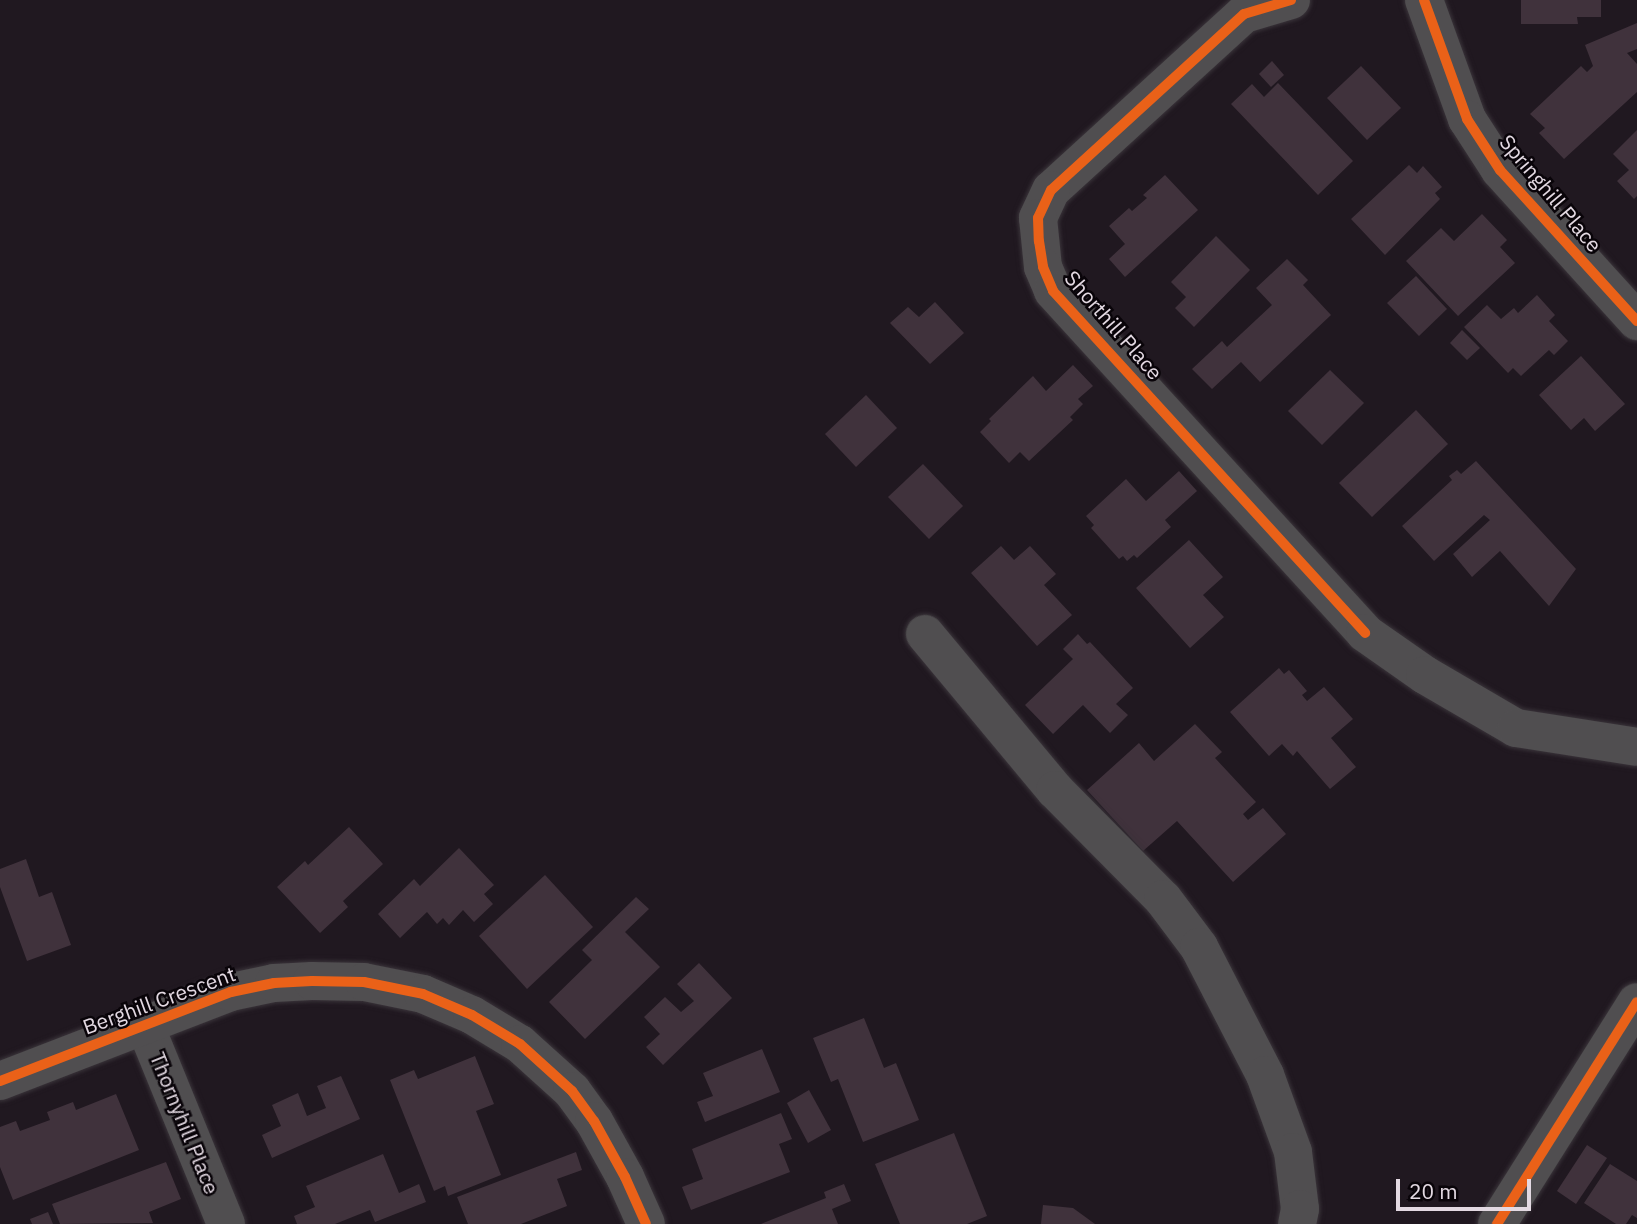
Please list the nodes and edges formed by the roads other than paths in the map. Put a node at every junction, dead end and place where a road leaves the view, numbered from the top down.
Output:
1 (1291, 0) edge
2 (1424, 0) edge
3 (1637, 321) edge
4 (925, 634) dead end
5 (1637, 747) edge
6 (1637, 1002) edge
7 (144, 1023) junction
8 (0, 1081) edge
9 (226, 1224) edge
10 (646, 1224) edge
11 (1297, 1224) edge
12 (1497, 1224) edge

1 - 5 street, Shorthill Place
2 - 3 street, Springhill Place
4 - 11 street
6 - 12 street
7 - 8 street, Berghill Crescent
7 - 9 street, Thornyhill Place
7 - 10 street, Berghill Crescent

